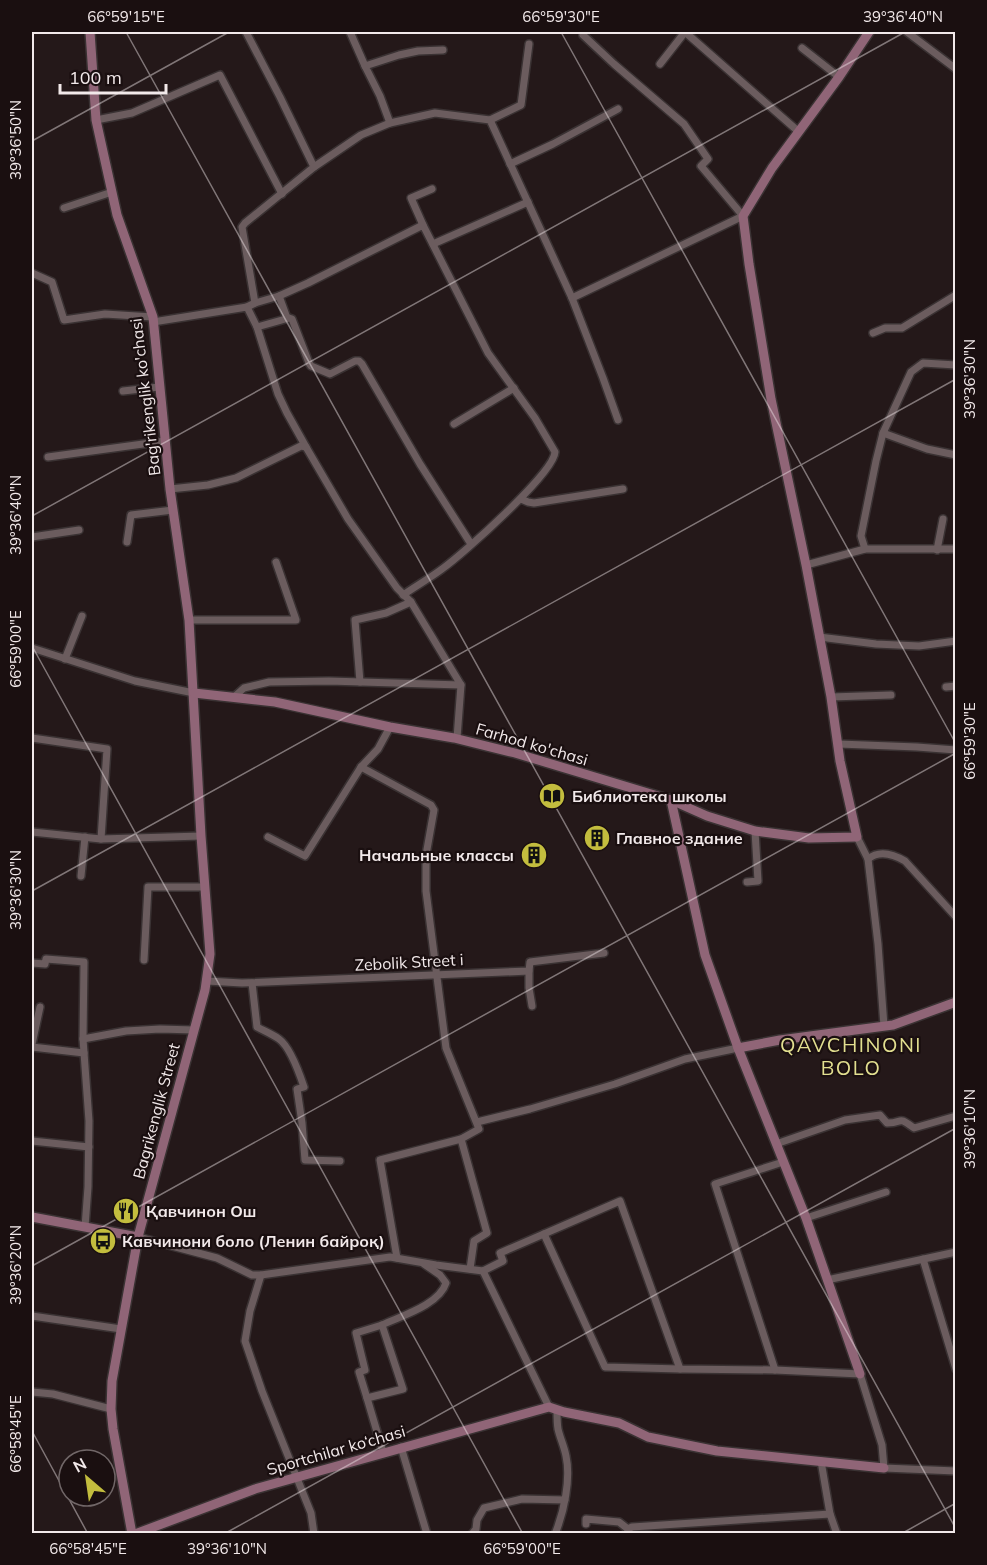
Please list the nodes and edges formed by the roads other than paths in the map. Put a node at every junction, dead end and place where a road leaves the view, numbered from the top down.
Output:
1 (90, 32) edge
2 (246, 32) edge
3 (350, 32) edge
4 (685, 32) edge
5 (869, 32) edge
6 (907, 32) edge
7 (583, 35) dead end
8 (529, 44) dead end
9 (802, 48) dead end
10 (443, 50) dead end
11 (660, 64) dead end
12 (365, 66) junction
13 (956, 69) edge
14 (840, 77) junction
15 (618, 109) dead end
16 (96, 120) junction
17 (490, 120) junction
18 (390, 123) junction
19 (798, 132) junction
20 (510, 164) junction
21 (314, 167) junction
22 (432, 189) dead end
23 (112, 192) junction
24 (282, 194) junction
25 (528, 202) junction
26 (64, 208) dead end
27 (743, 216) junction
28 (423, 225) junction
29 (433, 244) junction
30 (32, 273) edge
31 (956, 295) edge
32 (279, 296) junction
33 (572, 298) junction
34 (255, 303) junction
35 (247, 307) junction
36 (287, 318) junction
37 (153, 320) junction
38 (257, 327) junction
39 (873, 333) dead end
40 (956, 366) edge
41 (159, 387) junction
42 (514, 388) junction
43 (123, 391) dead end
44 (618, 420) dead end
45 (454, 424) dead end
46 (883, 433) junction
47 (165, 441) junction
48 (306, 447) junction
49 (956, 455) edge
50 (48, 456) dead end
51 (170, 489) junction
52 (623, 489) dead end
53 (521, 499) junction
54 (173, 510) junction
55 (943, 519) dead end
56 (79, 530) dead end
57 (32, 537) edge
58 (127, 542) dead end
59 (471, 544) junction
60 (865, 549) junction
61 (956, 549) edge
62 (937, 550) junction
63 (276, 562) dead end
64 (806, 565) junction
65 (403, 595) junction
66 (411, 602) junction
67 (82, 616) dead end
68 (189, 620) junction
69 (819, 637) junction
70 (956, 641) edge
71 (32, 648) edge
72 (65, 659) junction
73 (360, 682) junction
74 (461, 685) junction
75 (956, 686) edge
76 (946, 687) dead end
77 (194, 693) junction
78 (891, 695) dead end
79 (831, 697) junction
80 (234, 698) junction
81 (390, 727) junction
82 (32, 738) edge
83 (458, 738) junction
84 (839, 744) junction
85 (956, 750) edge
86 (361, 767) junction
87 (671, 800) junction
88 (755, 831) junction
89 (32, 832) edge
90 (201, 836) junction
91 (85, 837) junction
92 (268, 837) dead end
93 (856, 837) junction
94 (101, 839) junction
95 (868, 859) junction
96 (81, 876) dead end
97 (747, 882) dead end
98 (205, 887) junction
99 (956, 917) edge
100 (604, 953) dead end
101 (144, 960) dead end
102 (32, 963) edge
103 (529, 971) junction
104 (436, 975) junction
105 (207, 981) junction
106 (252, 983) junction
107 (956, 1002) edge
108 (532, 1006) dead end
109 (40, 1007) dead end
110 (884, 1026) junction
111 (194, 1030) junction
112 (83, 1039) junction
113 (32, 1046) edge
114 (738, 1048) junction
115 (84, 1053) junction
116 (956, 1116) edge
117 (477, 1122) junction
118 (461, 1139) junction
119 (32, 1141) edge
120 (776, 1143) junction
121 (89, 1147) junction
122 (340, 1161) dead end
123 (783, 1162) junction
124 (886, 1192) dead end
125 (32, 1217) edge
126 (806, 1218) junction
127 (85, 1227) junction
128 (544, 1234) junction
129 (138, 1237) junction
130 (956, 1252) edge
131 (397, 1258) junction
132 (923, 1259) junction
133 (421, 1263) junction
134 (470, 1269) junction
135 (483, 1271) junction
136 (261, 1275) junction
137 (826, 1280) junction
138 (32, 1316) edge
139 (382, 1325) junction
140 (121, 1329) junction
141 (680, 1369) junction
142 (956, 1369) edge
143 (775, 1370) junction
144 (860, 1374) junction
145 (32, 1392) edge
146 (367, 1398) junction
147 (553, 1408) junction
148 (111, 1409) junction
149 (401, 1447) junction
150 (383, 1452) junction
151 (821, 1461) junction
152 (884, 1468) junction
153 (956, 1471) edge
154 (296, 1477) junction
155 (565, 1500) junction
156 (830, 1514) junction
157 (586, 1524) dead end
158 (628, 1531) edge
159 (134, 1533) edge
160 (314, 1533) edge
161 (427, 1533) edge
162 (472, 1533) edge
163 (555, 1533) edge
164 (837, 1533) edge

1 - 16 street, Bag'rikenglik ko'chasi
2 - 21 street
3 - 12 street
4 - 11 street
4 - 19 street
5 - 14 street
6 - 13 street
7 - 27 street
8 - 17 street
9 - 14 street
10 - 12 street
12 - 18 street
14 - 19 street
15 - 20 street
16 - 23 street, Bag'rikenglik ko'chasi
16 - 24 street
17 - 18 street
17 - 20 street
18 - 21 street
19 - 27 street
20 - 25 street
21 - 24 street
22 - 28 street
23 - 26 street
23 - 37 street, Bag'rikenglik ko'chasi
24 - 34 street
25 - 29 street
25 - 33 street
27 - 33 street
27 - 64 street
28 - 29 street
28 - 32 street
29 - 42 street
30 - 37 street
31 - 39 street
32 - 34 street
32 - 36 street
33 - 44 street
34 - 35 street
35 - 37 street
35 - 38 street
36 - 38 street
36 - 59 street
37 - 41 street, Bag'rikenglik ko'chasi
38 - 48 street
40 - 46 street
41 - 43 street
41 - 47 street, Bag'rikenglik ko'chasi
42 - 45 street
42 - 53 street
46 - 49 street
46 - 60 street
47 - 50 street
47 - 51 street, Bag'rikenglik ko'chasi
48 - 51 street
48 - 65 street
51 - 54 street, Bag'rikenglik ko'chasi
52 - 53 street
53 - 59 street
54 - 58 street
54 - 68 street, Bag'rikenglik ko'chasi
55 - 62 street
56 - 57 street
59 - 65 street
60 - 62 street
60 - 64 street
61 - 62 street
63 - 68 street
64 - 69 street
65 - 66 street
66 - 73 street
66 - 74 street
67 - 72 street
68 - 77 street, Bag'rikenglik ko'chasi
69 - 70 street
69 - 79 street
71 - 72 street
72 - 77 street
73 - 74 street
73 - 80 street
74 - 83 street
75 - 76 street
77 - 80 street, Farhod ko'chasi
77 - 90 street, Bagrikenglik Street
78 - 79 street
79 - 84 street
80 - 81 street, Farhod ko'chasi
81 - 83 street, Farhod ko'chasi
81 - 86 street
82 - 94 street
83 - 87 street, Farhod ko'chasi
84 - 85 street
84 - 93 street
86 - 92 street
86 - 104 street
87 - 88 street, Farhod ko'chasi
87 - 114 street
88 - 93 street, Farhod ko'chasi
88 - 97 street
89 - 91 street
90 - 94 street
90 - 98 street, Bagrikenglik Street
91 - 94 street
91 - 96 street
93 - 95 street
95 - 99 street
95 - 110 street
98 - 101 street
98 - 105 street, Bagrikenglik Street
100 - 103 street, Zebolik Street i
102 - 112 street
103 - 104 street, Zebolik Street i
103 - 108 street
104 - 106 street, Zebolik Street i
104 - 117 street
105 - 106 street, Zebolik Street i
105 - 111 street, Bagrikenglik Street
106 - 122 street
107 - 110 street
109 - 113 street
110 - 114 street
111 - 112 street
111 - 129 street, Bagrikenglik Street
112 - 115 street
113 - 115 street
114 - 117 street
114 - 120 street
115 - 121 street
116 - 120 street
117 - 118 street
118 - 131 street
118 - 134 street
119 - 121 street
120 - 123 street
121 - 127 street
123 - 126 street
123 - 143 street
124 - 126 street
125 - 127 street
126 - 137 street
127 - 129 street
128 - 135 street
128 - 141 street
128 - 141 street
129 - 136 street
129 - 140 street, Bagrikenglik Street
130 - 132 street
131 - 133 street
131 - 136 street
132 - 137 street
132 - 142 street
133 - 134 street
133 - 139 street
134 - 135 street
135 - 147 street
136 - 154 street
137 - 144 street
138 - 140 street
139 - 146 street
139 - 146 street
140 - 148 street, Bagrikenglik Street
141 - 143 street
143 - 144 street
144 - 152 street
145 - 148 street
146 - 150 street
147 - 149 street, Sportchilar ko‘chasi
147 - 151 street, Sportchilar ko‘chasi
147 - 155 street
148 - 159 street, Bagrikenglik Street
149 - 150 street, Sportchilar ko‘chasi
149 - 161 street
150 - 154 street, Sportchilar ko‘chasi
151 - 152 street, Sportchilar ko‘chasi
151 - 156 street
152 - 153 street
154 - 159 street, Sportchilar ko‘chasi
154 - 160 street
155 - 162 street
155 - 163 street
156 - 158 street
156 - 164 street
157 - 158 street

